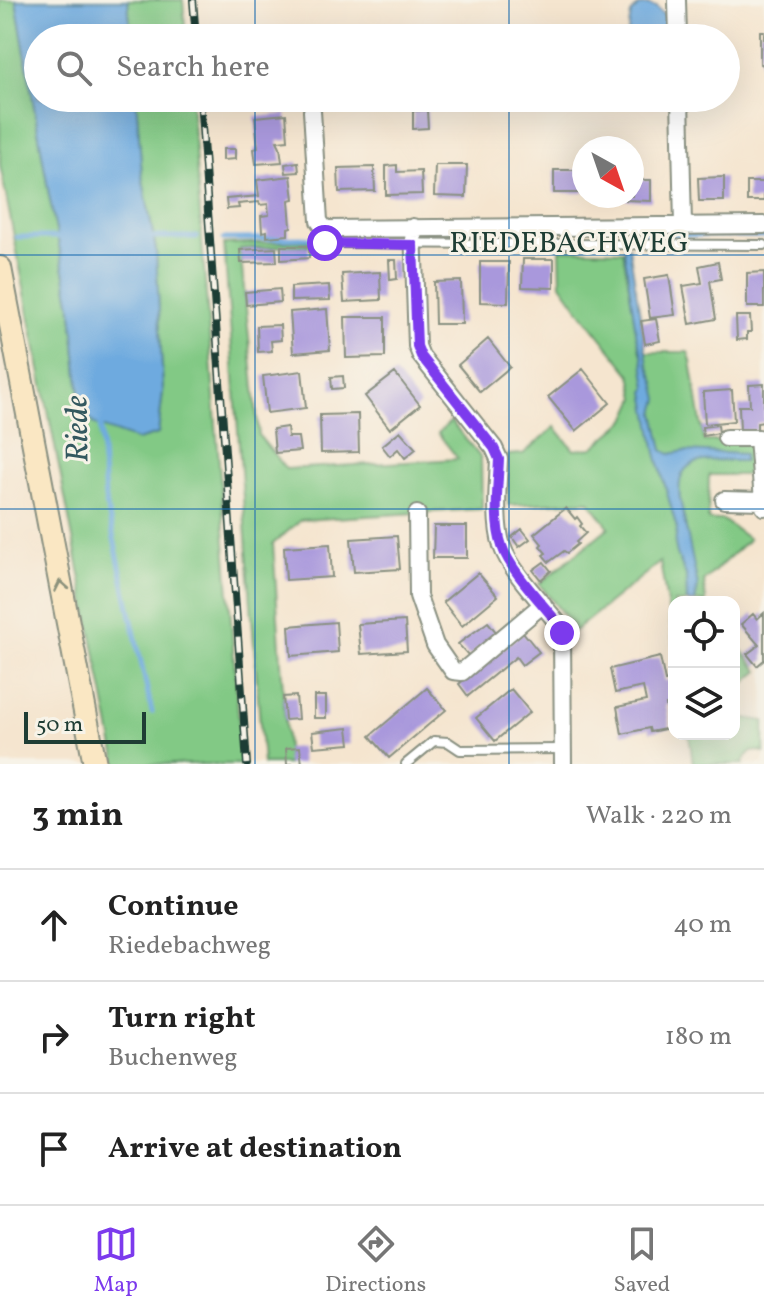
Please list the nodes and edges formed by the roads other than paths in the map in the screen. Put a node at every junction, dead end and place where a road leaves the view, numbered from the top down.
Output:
1 (677, 0) edge
2 (678, 24) edge
3 (312, 112) edge
4 (681, 112) edge
5 (764, 225) edge
6 (413, 227) junction
7 (687, 233) junction
8 (325, 243) dead end
9 (413, 245) junction
10 (764, 245) edge
11 (0, 268) edge
12 (726, 438) dead end
13 (761, 438) edge
14 (724, 500) dead end
15 (763, 501) edge
16 (764, 507) edge
17 (417, 514) dead end
18 (543, 604) junction
19 (563, 756) edge
20 (95, 764) edge
21 (406, 764) edge

1 - 2 street
3 - 6 street, RIEDEBACHWEG
4 - 7 street
5 - 7 street, RIEDEBACHWEG
6 - 7 street, RIEDEBACHWEG
6 - 9 street
7 - 9 lane, RIEDEBACHWEG
7 - 10 lane, RIEDEBACHWEG
8 - 9 lane, RIEDEBACHWEG
9 - 18 street
20 -> 11 main road
12 - 13 street
13 - 15 street
14 - 15 street
15 - 16 street
17 - 18 street
18 - 19 street
19 - 21 lane

